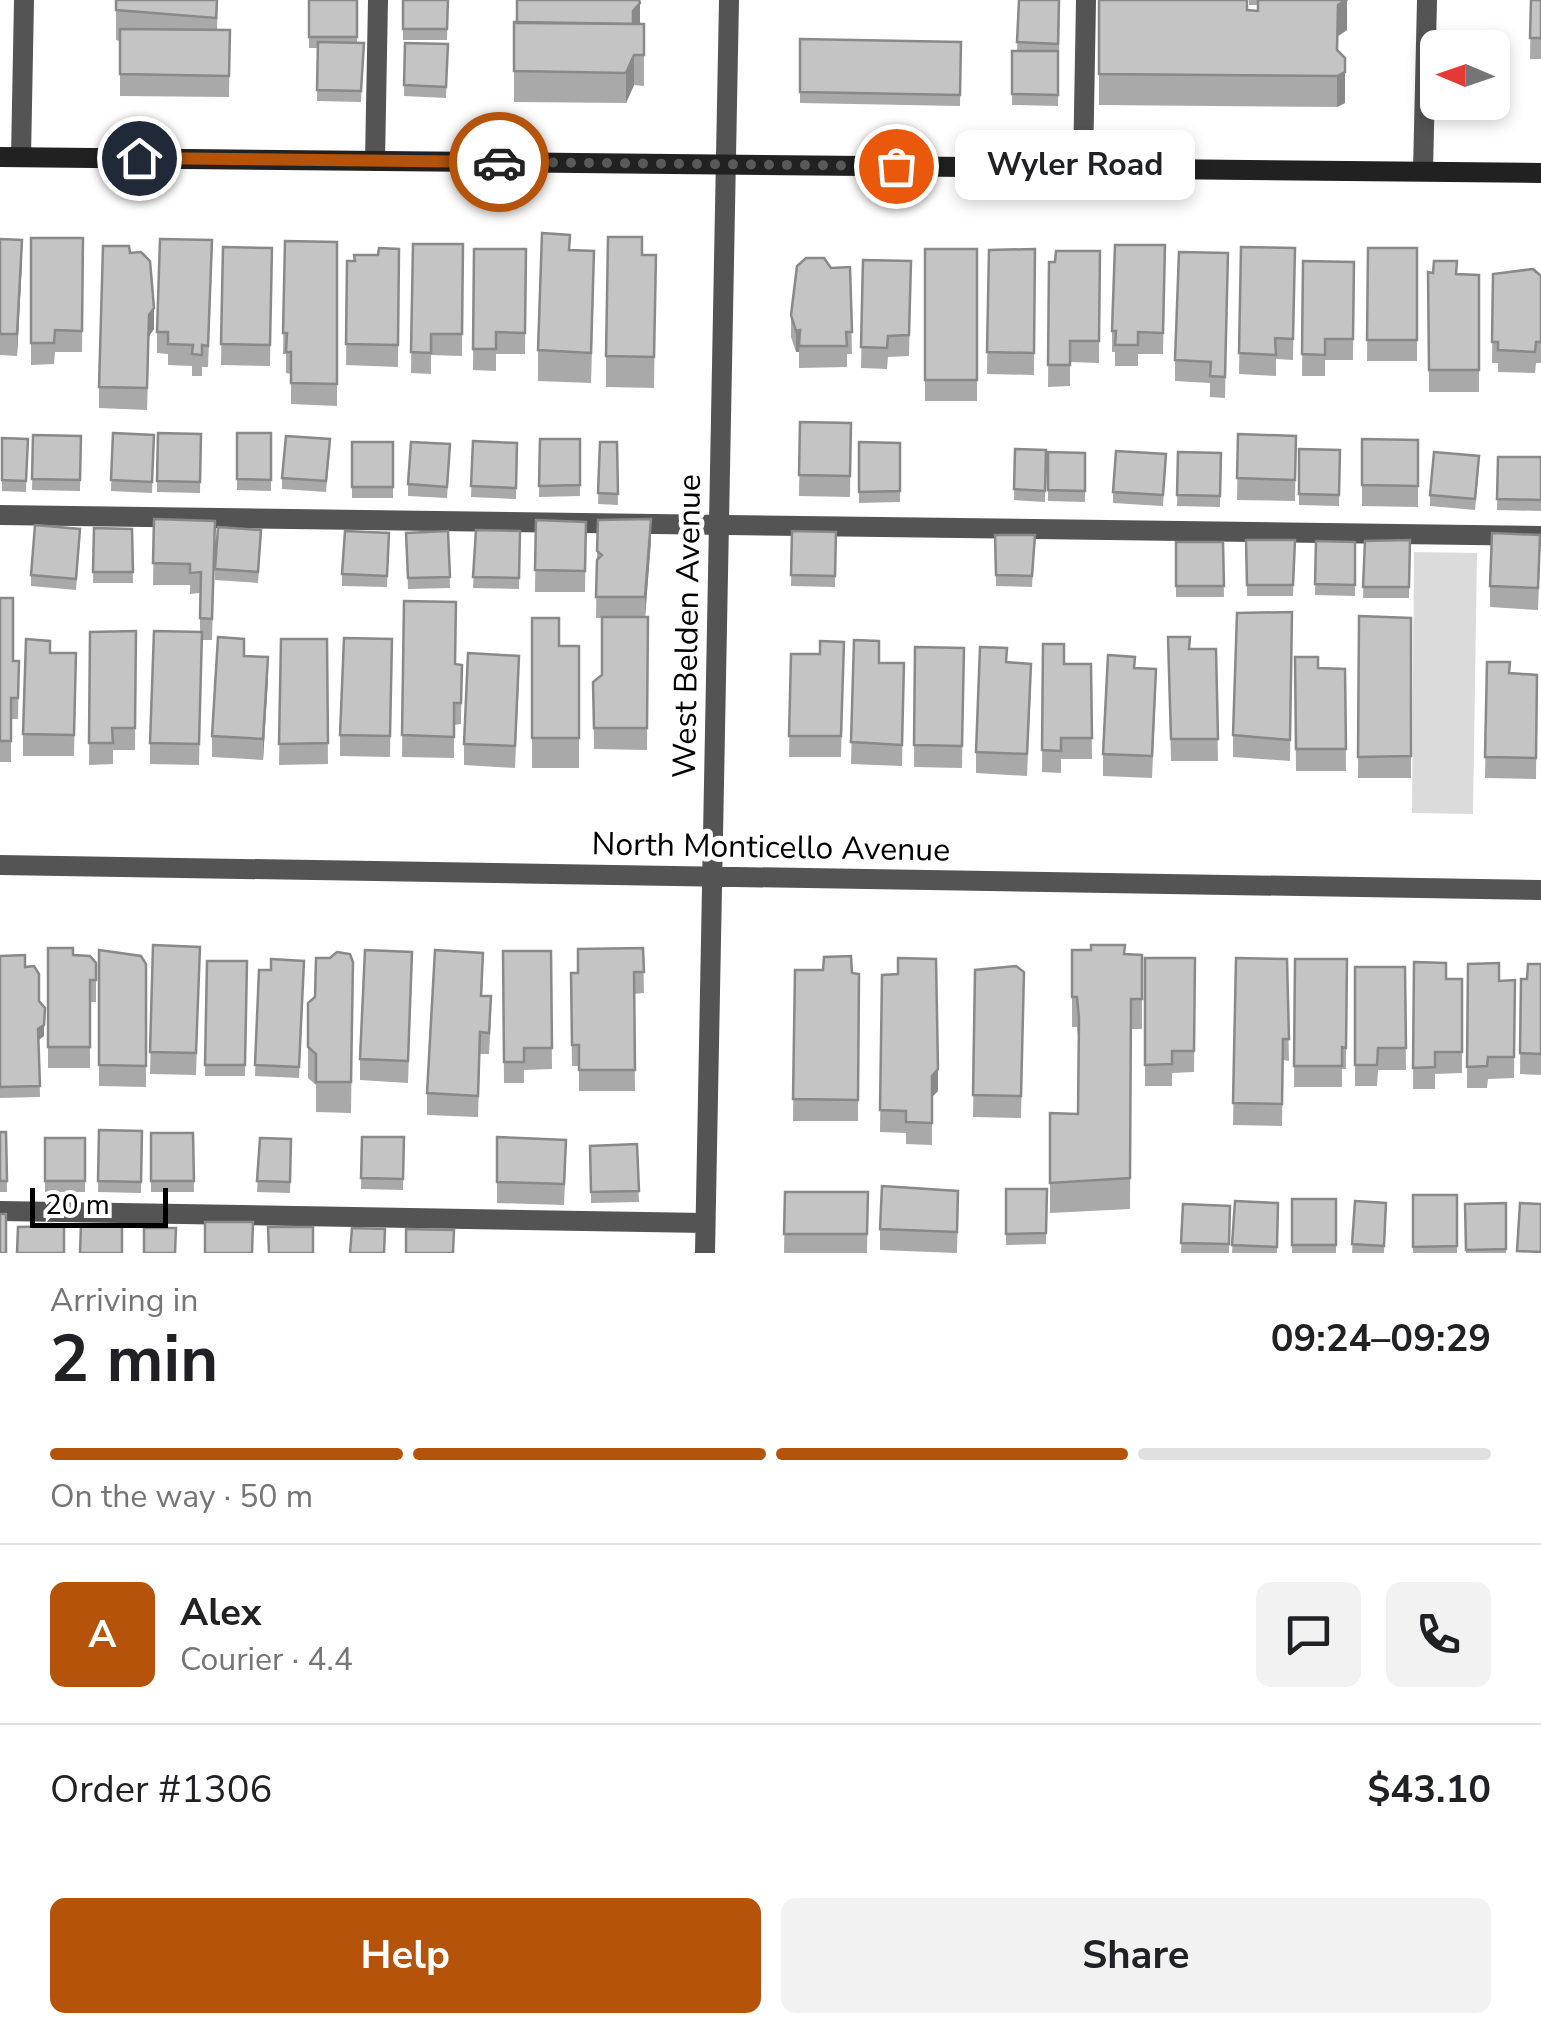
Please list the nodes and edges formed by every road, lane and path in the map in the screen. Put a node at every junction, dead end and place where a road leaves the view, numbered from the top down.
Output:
1 (24, 0) edge
2 (378, 0) edge
3 (729, 0) edge
4 (1086, 0) edge
5 (1427, 0) edge
6 (10, 157) edge
7 (375, 161) junction
8 (726, 164) junction
9 (1083, 168) junction
10 (1423, 172) junction
11 (1541, 173) edge
12 (0, 514) edge
13 (719, 523) junction
14 (1541, 536) edge
15 (0, 865) edge
16 (712, 876) junction
17 (1541, 890) edge
18 (0, 1212) edge
19 (706, 1223) junction
20 (705, 1253) edge

1 - 6 street
2 - 7 street
3 - 8 street, West Belden Avenue
4 - 9 street
5 - 10 street
6 - 7 street
7 - 8 street
8 - 9 street
8 - 13 street, West Belden Avenue
9 - 10 street
10 - 11 street
12 - 13 street
13 - 14 street
13 - 16 street, West Belden Avenue
15 - 16 street, North Monticello Avenue
16 - 17 street, North Monticello Avenue
16 - 19 street, West Belden Avenue
18 - 19 street
19 - 20 street, West Belden Avenue

